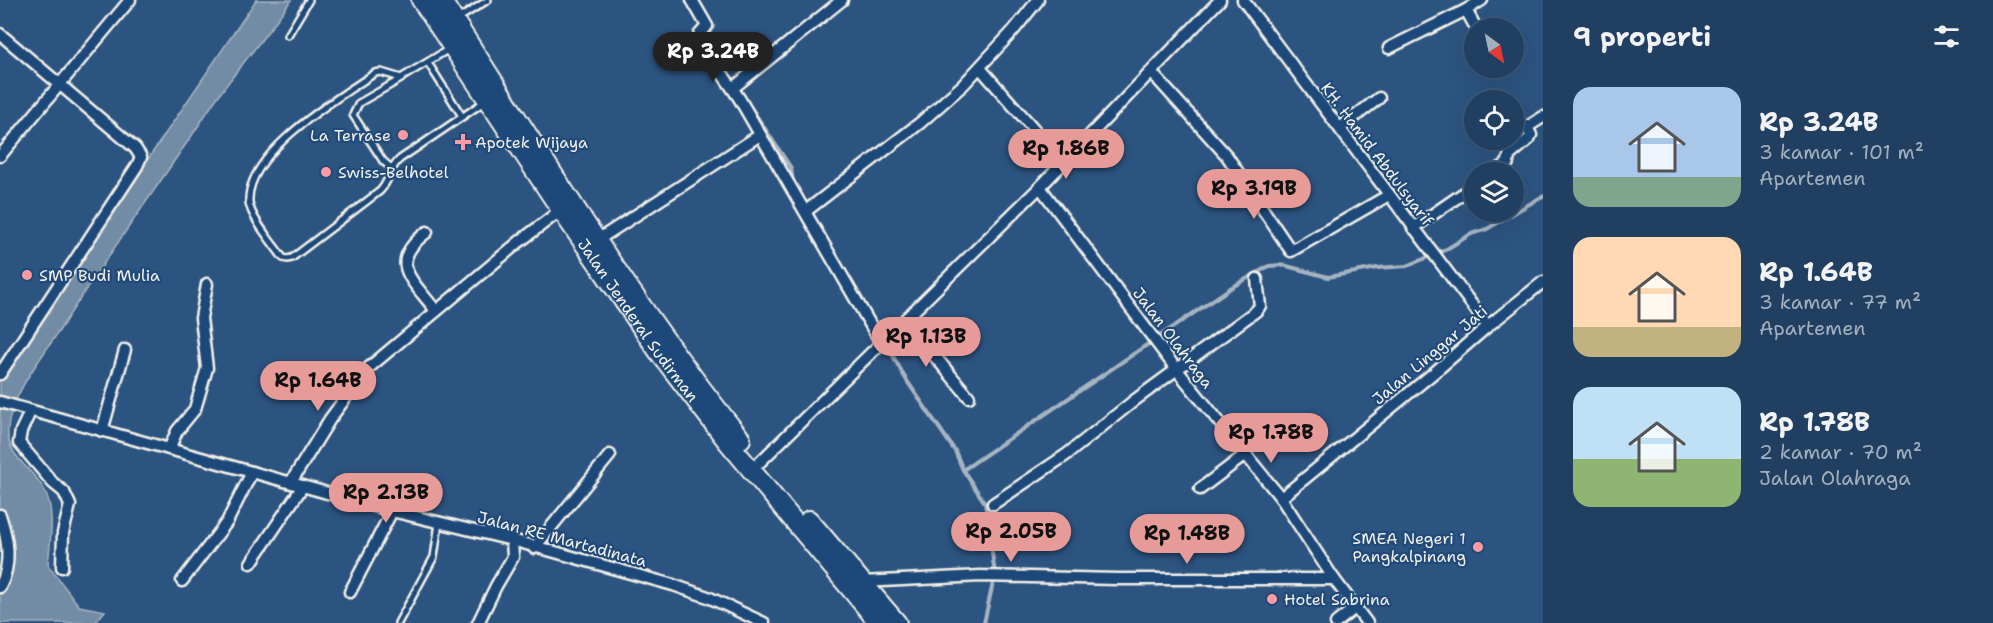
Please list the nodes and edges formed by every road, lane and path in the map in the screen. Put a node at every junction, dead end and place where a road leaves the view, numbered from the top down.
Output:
1 (132, 0) edge
2 (309, 0) edge
3 (421, 0) edge
4 (441, 0) edge
5 (488, 0) edge
6 (692, 0) edge
7 (842, 0) edge
8 (1038, 0) edge
9 (1220, 0) edge
10 (1243, 0) edge
11 (1482, 0) edge
12 (1466, 10) junction
13 (1470, 18) edge
14 (454, 21) junction
15 (0, 34) edge
16 (288, 35) dead end
17 (452, 47) junction
18 (1389, 48) dead end
19 (428, 63) junction
20 (980, 68) junction
21 (1151, 72) junction
22 (402, 78) junction
23 (60, 84) junction
24 (737, 86) junction
25 (494, 96) junction
26 (1378, 98) dead end
27 (462, 116) junction
28 (1543, 117) edge
29 (1340, 128) junction
30 (760, 135) junction
31 (0, 156) edge
32 (1063, 162) junction
33 (1508, 162) edge
34 (391, 168) junction
35 (1040, 187) junction
36 (1464, 193) edge
37 (1389, 195) junction
38 (810, 209) junction
39 (561, 210) junction
40 (1413, 228) junction
41 (427, 231) dead end
42 (596, 241) junction
43 (1257, 279) dead end
44 (1543, 282) edge
45 (207, 284) dead end
46 (436, 311) junction
47 (905, 321) junction
48 (1488, 326) junction
49 (884, 341) junction
50 (124, 350) dead end
51 (1176, 370) junction
52 (0, 374) edge
53 (969, 397) dead end
54 (0, 402) edge
55 (30, 412) junction
56 (102, 431) junction
57 (169, 449) junction
58 (610, 455) dead end
59 (1245, 455) junction
60 (760, 462) junction
61 (252, 472) junction
62 (291, 482) junction
63 (303, 486) junction
64 (1200, 489) dead end
65 (1281, 498) junction
66 (993, 504) dead end
67 (392, 511) junction
68 (0, 515) edge
69 (439, 523) junction
70 (512, 540) junction
71 (534, 548) junction
72 (251, 563) dead end
73 (62, 567) dead end
74 (1334, 579) junction
75 (182, 581) dead end
76 (862, 582) junction
77 (0, 586) edge
78 (350, 592) dead end
79 (1356, 608) junction
80 (398, 623) edge
81 (478, 623) edge
82 (764, 623) edge
83 (879, 623) edge
84 (897, 623) edge
85 (1336, 623) edge
86 (1367, 623) edge

1 - 23 street
2 - 16 lane
3 - 17 highway, Jalan Jenderal Sudirman
4 - 14 highway, Jalan Jenderal Sudirman
5 - 14 lane
6 - 24 street
7 - 24 street
8 - 20 street
9 - 21 street
10 - 29 street, KH. Hamid Abdulsyarif
11 - 12 street
12 - 13 street
12 - 18 street
14 - 25 highway, Jalan Jenderal Sudirman
15 - 23 street
17 - 19 lane
17 - 25 highway, Jalan Jenderal Sudirman
19 - 22 lane
19 - 27 lane
20 - 32 street
20 - 38 street
21 - 32 street
21 - 37 street
22 - 34 lane
22 - 34 lane
23 - 31 street
23 - 52 street
24 - 30 street
25 - 27 lane
25 - 39 highway, Jalan Jenderal Sudirman
25 - 42 highway, Jalan Jenderal Sudirman
26 - 29 street
27 - 34 lane
28 - 33 street
29 - 37 street, KH. Hamid Abdulsyarif
30 - 38 street
30 - 42 street
32 - 35 street
35 - 47 street
35 - 51 street, Jalan Olahraga
36 - 40 street
37 - 40 street, KH. Hamid Abdulsyarif
38 - 49 street
39 - 46 street
39 - 83 highway, Jalan Jenderal Sudirman
40 - 48 street, KH. Hamid Abdulsyarif
41 - 46 street
42 - 60 highway, Jalan Jenderal Sudirman
43 - 51 street
44 - 48 street, Jalan Linggar Jati
45 - 57 street
46 - 62 street
47 - 49 street
47 - 53 street
48 - 65 street, Jalan Linggar Jati
49 - 60 street
50 - 56 street
51 - 59 street, Jalan Olahraga
51 - 66 street
54 - 55 street, Jalan RE Martadinata
55 - 56 street, Jalan RE Martadinata
55 - 73 street
56 - 57 street, Jalan RE Martadinata
57 - 61 street, Jalan RE Martadinata
58 - 71 street
59 - 64 street
59 - 65 street, Jalan Olahraga
60 - 76 highway, Jalan Jenderal Sudirman
61 - 62 street, Jalan RE Martadinata
61 - 75 street
62 - 63 street, Jalan RE Martadinata
63 - 67 street, Jalan RE Martadinata
63 - 72 street
65 - 74 street, Jalan Olahraga
67 - 69 street, Jalan RE Martadinata
67 - 78 street
68 - 77 street
69 - 70 street, Jalan RE Martadinata
69 - 80 lane
70 - 71 street, Jalan RE Martadinata
70 - 81 street
71 - 82 street, Jalan RE Martadinata
74 - 76 street
74 - 79 street, Jalan Olahraga
76 - 84 highway, Jalan Jenderal Sudirman
79 - 85 street
79 - 86 street, Jalan Olahraga

